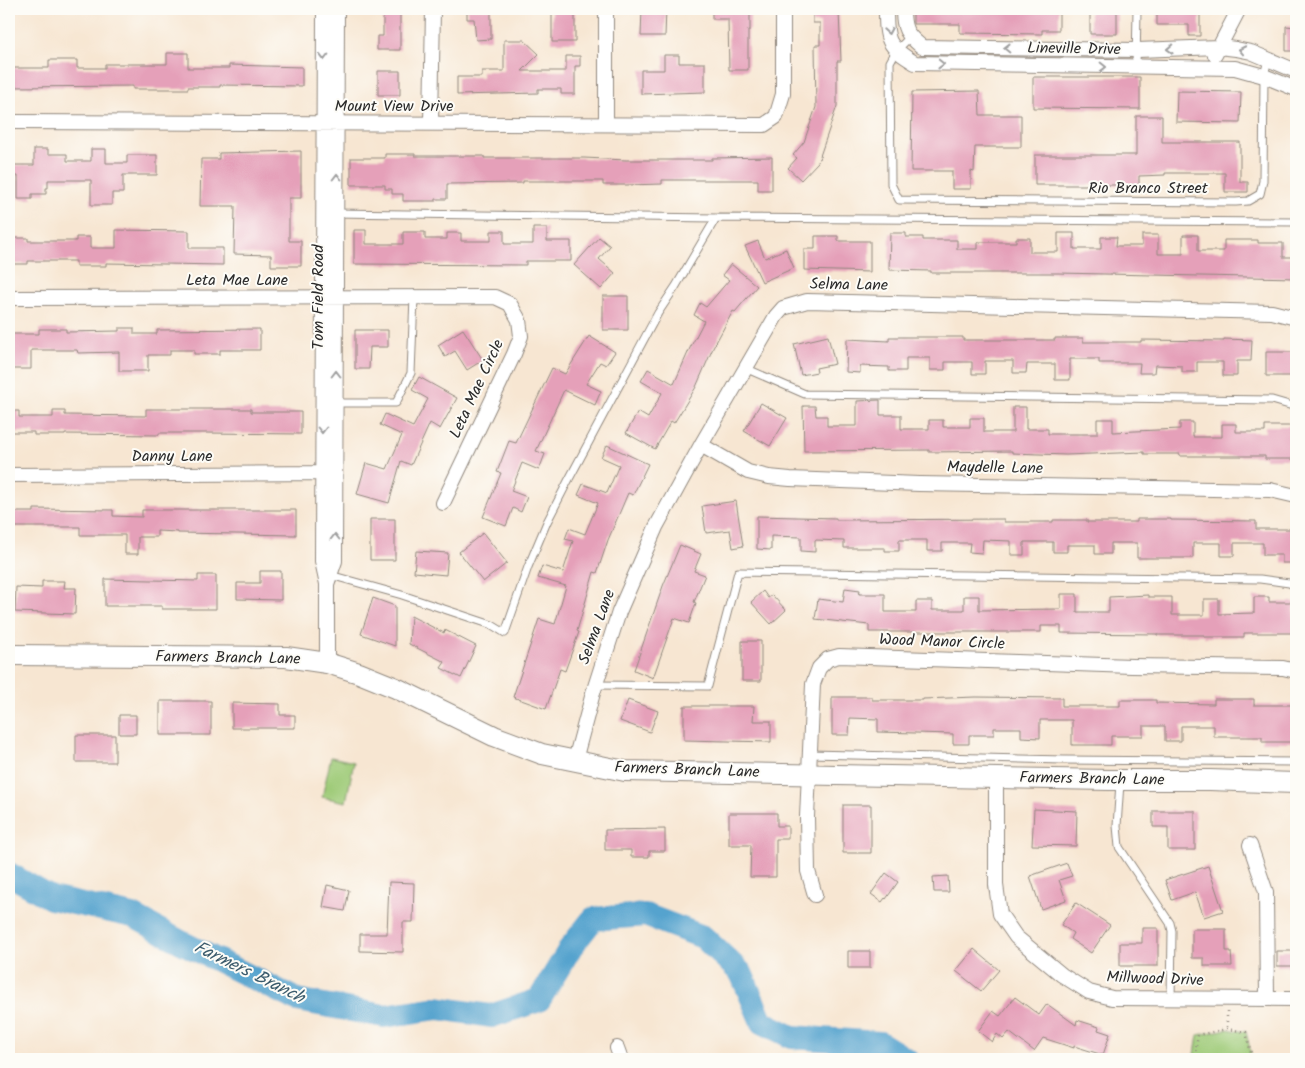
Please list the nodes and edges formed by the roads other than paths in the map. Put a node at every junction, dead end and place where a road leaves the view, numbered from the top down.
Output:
1 (324, 9) edge
2 (337, 9) edge
3 (433, 9) edge
4 (606, 9) edge
5 (783, 9) edge
6 (886, 9) edge
7 (902, 9) edge
8 (1137, 9) edge
9 (1239, 9) edge
10 (910, 37) junction
11 (1218, 48) junction
12 (1136, 50) junction
13 (896, 51) junction
14 (1268, 59) junction
15 (1136, 67) junction
16 (1209, 67) junction
17 (1296, 71) edge
18 (1264, 76) junction
19 (1296, 88) edge
20 (9, 122) edge
21 (330, 123) junction
22 (431, 123) junction
23 (606, 124) junction
24 (330, 213) junction
25 (716, 218) junction
26 (1296, 222) edge
27 (329, 297) junction
28 (414, 297) junction
29 (495, 297) joint
30 (9, 298) edge
31 (1296, 318) edge
32 (745, 368) junction
33 (329, 403) junction
34 (1296, 407) edge
35 (700, 445) junction
36 (329, 473) junction
37 (9, 475) edge
38 (1296, 496) edge
39 (443, 504) dead end
40 (327, 578) junction
41 (1296, 586) edge
42 (9, 655) edge
43 (327, 663) junction
44 (1296, 671) edge
45 (595, 684) junction
46 (810, 754) junction
47 (575, 760) junction
48 (1296, 762) edge
49 (809, 774) junction
50 (996, 777) junction
51 (1120, 780) junction
52 (1296, 783) edge
53 (1250, 845) dead end
54 (814, 895) dead end
55 (1171, 999) junction
56 (1267, 1000) junction
57 (1296, 1000) edge

1 -> 21 street, Tom Field Road
2 - 21 street, Tom Field Road
3 - 22 street
4 - 23 street
5 - 23 street, Mount View Drive
6 -> 13 street
7 - 10 street
8 - 12 lane
9 - 11 street
12 -> 10 street, Lineville Drive
10 - 13 lane
11 -> 12 street, Lineville Drive
14 -> 11 street, Lineville Drive
11 - 16 street
12 - 15 lane
13 -> 15 street, Lineville Drive
13 - 18 lane, Rio Branco Street
14 - 17 street, Lineville Drive
14 - 18 lane, Rio Branco Street
15 - 16 street, Lineville Drive
16 - 18 street, Lineville Drive
18 - 19 street, Lineville Drive
20 - 21 street, Mount View Drive
21 - 22 street, Mount View Drive
21 - 24 street, Tom Field Road
22 - 23 street, Mount View Drive
24 - 25 lane
24 - 27 street, Tom Field Road
25 - 26 lane
25 - 40 lane
27 - 28 street, Leta Mae Lane
27 - 30 street, Leta Mae Lane
27 - 33 street, Tom Field Road
28 - 29 street, Leta Mae Lane
28 - 33 lane
29 - 39 street, Leta Mae Circle
31 - 32 street, Selma Lane
32 - 34 lane
32 - 35 street, Selma Lane
33 - 36 street, Tom Field Road
35 - 38 street, Maydelle Lane
35 - 45 street, Selma Lane
36 - 37 street, Danny Lane
36 - 40 street, Tom Field Road
40 - 43 street, Tom Field Road
41 - 45 lane
42 - 43 street, Farmers Branch Lane
43 - 47 street, Farmers Branch Lane
44 - 46 street, Wood Manor Circle
45 - 47 street, Selma Lane
46 - 48 lane
46 - 49 street, Wood Manor Circle
47 - 49 street, Farmers Branch Lane
49 - 50 street, Farmers Branch Lane
49 - 54 street, Wood Manor Circle
50 - 51 street, Farmers Branch Lane
50 - 55 street, Millwood Drive
51 - 52 street, Farmers Branch Lane
51 - 55 lane
53 - 56 street
55 - 56 street, Millwood Drive
56 - 57 street, Millwood Drive

